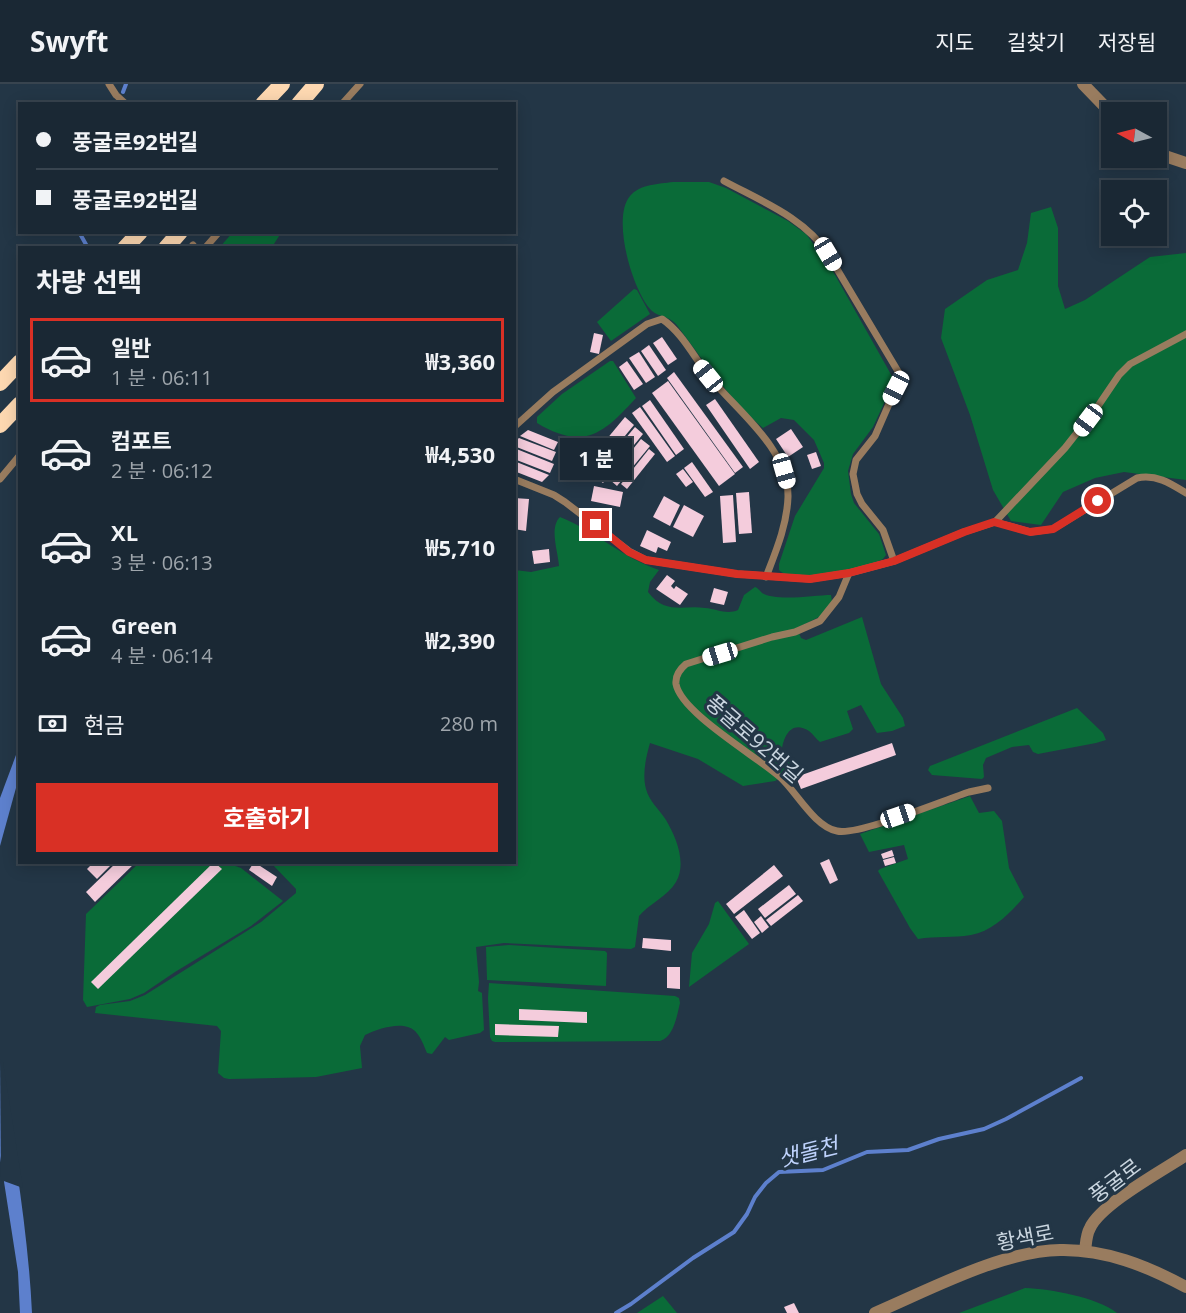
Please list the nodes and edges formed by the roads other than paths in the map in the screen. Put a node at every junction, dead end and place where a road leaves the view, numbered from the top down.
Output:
1 (109, 84) edge
2 (282, 84) edge
3 (316, 84) edge
4 (360, 84) edge
5 (1083, 84) edge
6 (124, 102) edge
7 (265, 102) edge
8 (301, 102) edge
9 (344, 102) edge
10 (1101, 103) edge
11 (1167, 157) edge
12 (1186, 163) edge
13 (724, 181) dead end
14 (138, 234) edge
15 (178, 234) edge
16 (217, 234) edge
17 (127, 246) edge
18 (168, 246) edge
19 (208, 246) edge
20 (1186, 334) edge
21 (18, 364) edge
22 (0, 383) edge
23 (18, 406) edge
24 (0, 424) edge
25 (516, 425) edge
26 (18, 457) edge
27 (0, 479) edge
28 (516, 480) edge
29 (1186, 493) edge
30 (994, 522) junction
31 (894, 561) junction
32 (849, 573) junction
33 (766, 577) junction
34 (988, 788) dead end
35 (1186, 1155) edge
36 (1085, 1251) junction
37 (1186, 1287) edge
38 (875, 1313) edge

1 - 6 lane
2 - 7 highway
3 - 8 highway
4 - 9 lane
5 - 10 street
11 - 12 street
13 - 31 lane
14 - 17 highway
15 - 18 highway
16 - 19 lane
20 - 30 lane
21 - 22 highway
23 - 24 highway
25 - 33 lane
26 - 27 lane
28 - 33 lane
29 - 30 lane
30 - 31 lane
31 - 32 lane
32 - 33 lane
32 - 34 lane, 풍굴로92번길
35 - 36 street, 풍굴로
36 - 37 street, 황색로
36 - 38 street, 황색로

